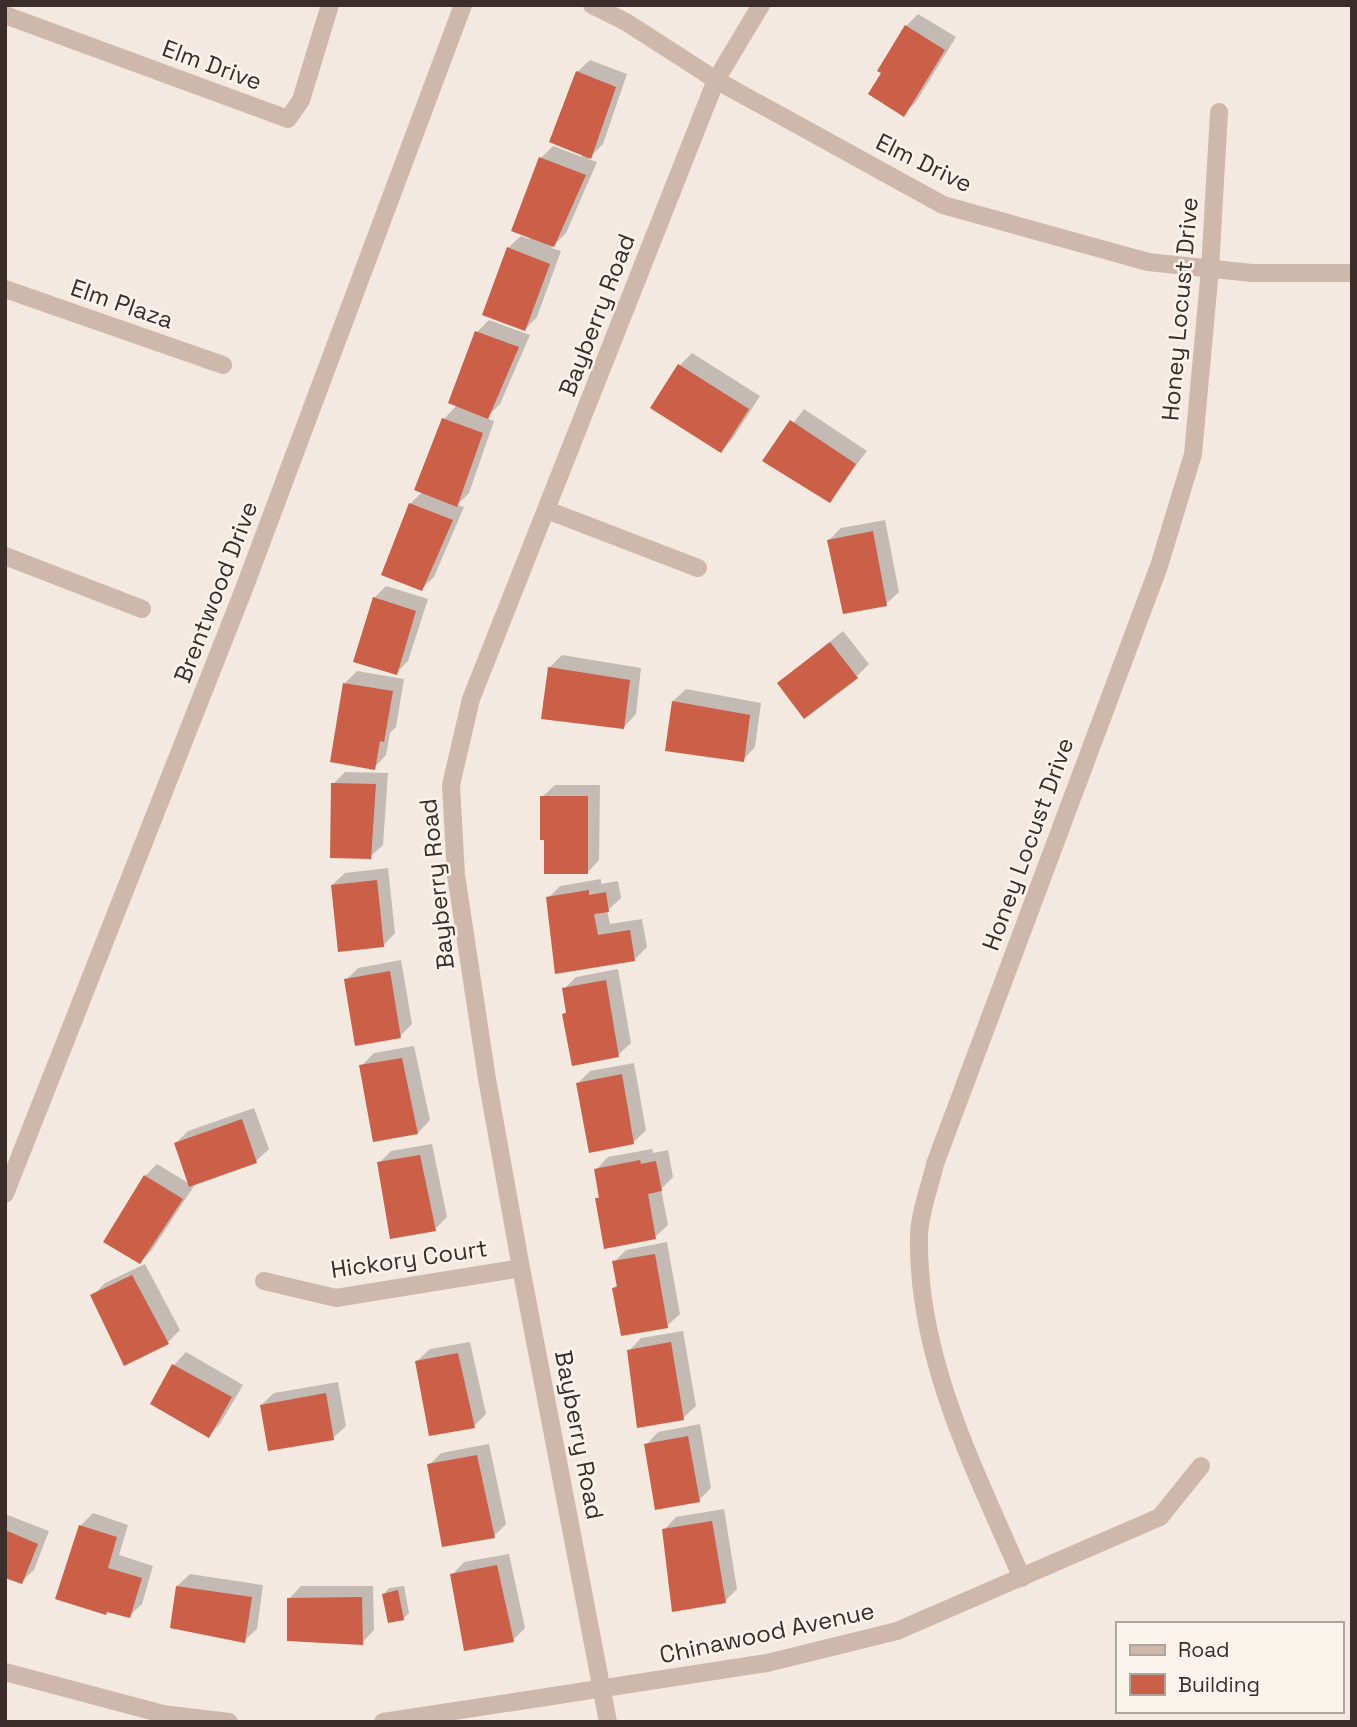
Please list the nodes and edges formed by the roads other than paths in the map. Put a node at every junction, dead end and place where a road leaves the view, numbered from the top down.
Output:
1 (330, 5) edge
2 (463, 5) edge
3 (592, 5) edge
4 (761, 5) edge
5 (5, 15) edge
6 (716, 80) junction
7 (1219, 113) dead end
8 (1210, 269) junction
9 (1352, 273) edge
10 (5, 289) edge
11 (223, 365) dead end
12 (547, 510) junction
13 (5, 556) edge
14 (698, 568) dead end
15 (142, 609) dead end
16 (5, 1194) edge
17 (521, 1268) junction
18 (264, 1282) dead end
19 (1201, 1466) dead end
20 (1022, 1578) junction
21 (5, 1672) edge
22 (601, 1690) junction
23 (229, 1722) edge
24 (383, 1722) edge
25 (608, 1722) edge

1 - 5 street, Elm Drive
2 - 16 street, Brentwood Drive
3 - 6 street, Elm Drive
4 - 6 street, Bayberry Road
6 - 8 street, Elm Drive
6 - 12 street, Bayberry Road
7 - 8 street, Honey Locust Drive
8 - 9 street, Elm Drive
8 - 20 street, Honey Locust Drive
10 - 11 street, Elm Plaza
12 - 14 street
12 - 17 street, Bayberry Road
13 - 15 street
17 - 18 street, Hickory Court
17 - 22 street, Bayberry Road
19 - 20 street, Chinawood Avenue
20 - 22 street, Chinawood Avenue
21 - 23 street
22 - 24 street, Chinawood Avenue
22 - 25 street, Bayberry Road

